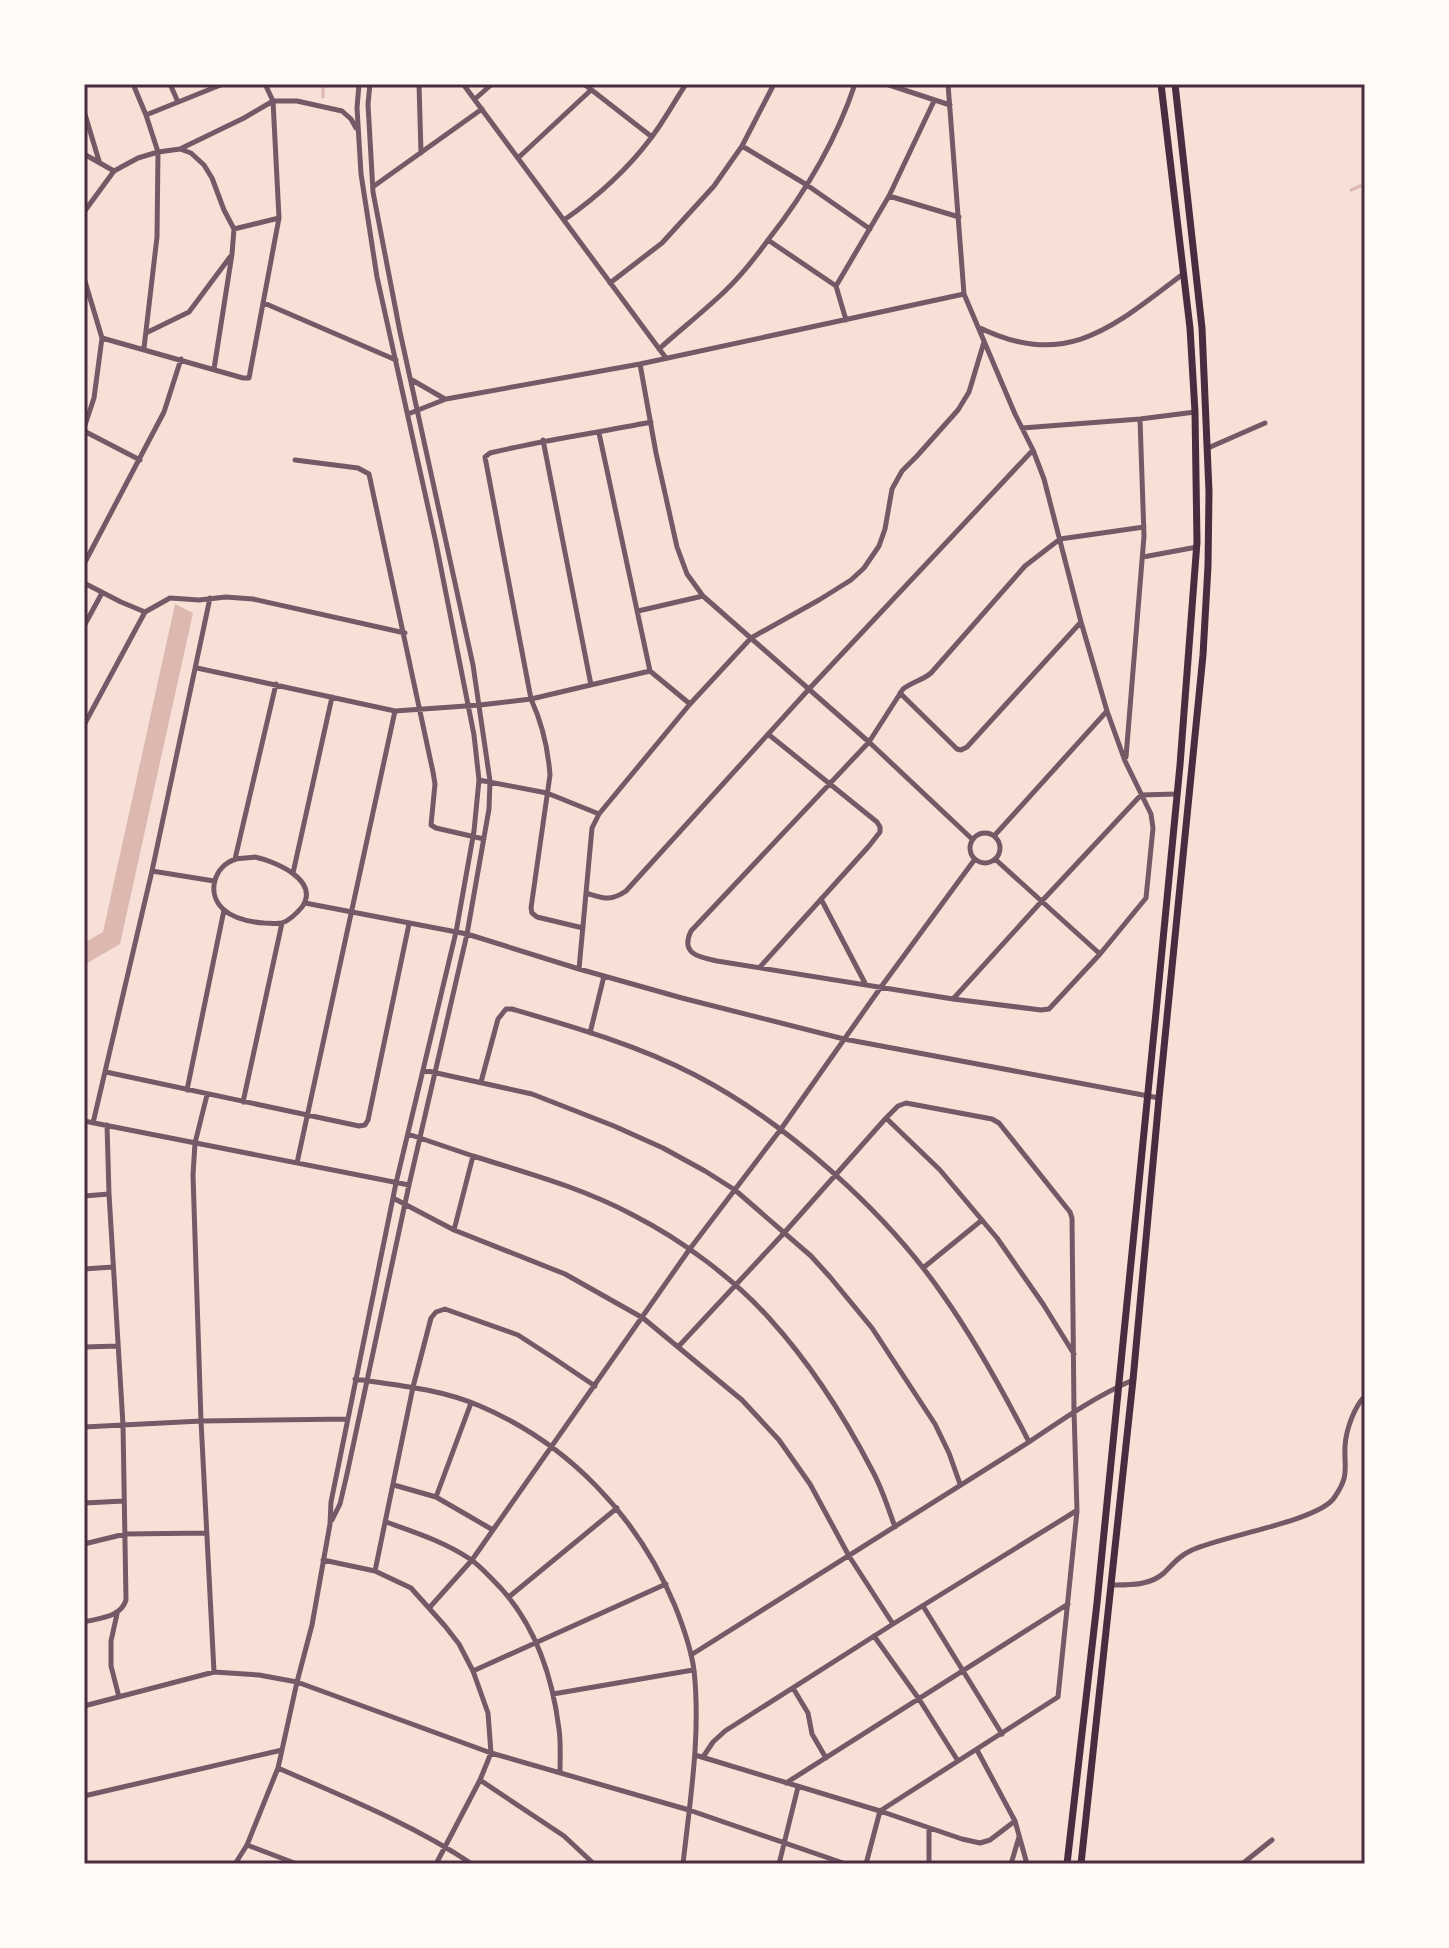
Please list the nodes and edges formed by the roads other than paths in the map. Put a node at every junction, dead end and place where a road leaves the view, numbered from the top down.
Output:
1 (133, 84) edge
2 (170, 84) edge
3 (223, 84) edge
4 (265, 84) edge
5 (359, 84) edge
6 (370, 84) edge
7 (419, 84) edge
8 (463, 84) edge
9 (492, 84) edge
10 (584, 84) edge
11 (686, 84) edge
12 (774, 84) edge
13 (855, 84) edge
14 (886, 84) edge
15 (948, 84) edge
16 (1161, 84) edge
17 (1175, 84) edge
18 (591, 90) junction
19 (475, 99) junction
20 (273, 101) junction
21 (934, 101) junction
22 (178, 102) junction
23 (950, 105) junction
24 (482, 109) junction
25 (84, 111) edge
26 (146, 115) junction
27 (358, 130) junction
28 (652, 137) junction
29 (742, 146) junction
30 (180, 149) junction
31 (371, 150) junction
32 (360, 151) junction
33 (158, 152) junction
34 (84, 154) edge
35 (421, 154) junction
36 (518, 158) junction
37 (99, 161) junction
38 (114, 171) junction
39 (807, 185) junction
40 (373, 187) junction
41 (889, 196) junction
42 (376, 206) junction
43 (366, 210) junction
44 (84, 212) edge
45 (959, 217) junction
46 (279, 218) junction
47 (564, 220) junction
48 (234, 229) junction
49 (870, 229) junction
50 (768, 240) junction
51 (232, 254) junction
52 (387, 271) junction
53 (1184, 273) junction
54 (376, 274) junction
55 (84, 278) edge
56 (610, 283) junction
57 (836, 286) junction
58 (964, 294) junction
59 (264, 303) junction
60 (846, 320) junction
61 (978, 327) junction
62 (147, 332) junction
63 (400, 332) junction
64 (391, 334) junction
65 (102, 338) junction
66 (984, 342) junction
67 (144, 348) junction
68 (659, 349) junction
69 (666, 358) junction
70 (181, 359) junction
71 (396, 360) junction
72 (640, 364) junction
73 (214, 369) junction
74 (411, 380) junction
75 (446, 399) junction
76 (418, 410) junction
77 (1195, 412) junction
78 (408, 414) junction
79 (1140, 419) junction
80 (651, 422) junction
81 (1265, 423) dead end
82 (1022, 428) junction
83 (84, 430) edge
84 (599, 433) junction
85 (543, 440) junction
86 (1208, 448) junction
87 (1033, 450) junction
88 (140, 460) junction
89 (295, 460) dead end
90 (431, 471) junction
91 (421, 475) junction
92 (1144, 527) junction
93 (1060, 539) junction
94 (446, 541) junction
95 (436, 543) junction
96 (1197, 547) junction
97 (1142, 557) junction
98 (84, 564) edge
99 (84, 583) edge
100 (102, 593) junction
101 (703, 596) junction
102 (210, 598) junction
103 (460, 604) junction
104 (449, 607) junction
105 (638, 611) junction
106 (145, 612) junction
107 (1081, 622) junction
108 (84, 626) edge
109 (405, 633) junction
110 (751, 638) junction
111 (197, 668) junction
112 (650, 671) junction
113 (276, 684) junction
114 (591, 685) junction
115 (809, 689) junction
116 (900, 693) junction
117 (332, 697) junction
118 (531, 699) junction
119 (690, 704) junction
120 (480, 705) junction
121 (469, 706) junction
122 (421, 709) junction
123 (395, 711) junction
124 (1107, 711) junction
125 (84, 725) edge
126 (768, 734) junction
127 (869, 742) junction
128 (1125, 761) junction
129 (479, 780) junction
130 (490, 781) junction
131 (829, 784) junction
132 (547, 793) junction
133 (1176, 794) junction
134 (1141, 795) junction
135 (599, 814) junction
136 (994, 836) junction
137 (473, 837) junction
138 (484, 839) junction
139 (972, 839) junction
140 (235, 859) junction
141 (975, 859) junction
142 (995, 859) junction
143 (152, 871) junction
144 (293, 873) junction
145 (214, 881) junction
146 (586, 893) junction
147 (821, 899) junction
148 (1041, 902) junction
149 (305, 903) junction
150 (224, 910) junction
151 (352, 912) junction
152 (282, 923) junction
153 (409, 924) junction
154 (583, 928) junction
155 (456, 932) junction
156 (467, 934) junction
157 (1100, 954) junction
158 (760, 968) junction
159 (579, 969) junction
160 (604, 976) junction
161 (866, 985) junction
162 (881, 987) junction
163 (953, 999) junction
164 (438, 1004) junction
165 (450, 1007) junction
166 (590, 1033) junction
167 (844, 1039) junction
168 (423, 1070) junction
169 (106, 1072) junction
170 (435, 1073) junction
171 (481, 1082) junction
172 (187, 1090) junction
173 (207, 1095) junction
174 (1146, 1096) junction
175 (1159, 1098) junction
176 (243, 1102) junction
177 (307, 1116) junction
178 (886, 1118) junction
179 (84, 1121) edge
180 (93, 1123) junction
181 (107, 1125) junction
182 (781, 1129) junction
183 (408, 1134) junction
184 (420, 1137) junction
185 (195, 1143) junction
186 (473, 1156) junction
187 (297, 1163) junction
188 (835, 1175) junction
189 (396, 1183) junction
190 (409, 1185) junction
191 (735, 1190) junction
192 (109, 1194) junction
193 (84, 1196) edge
194 (393, 1198) junction
195 (405, 1204) junction
196 (982, 1220) junction
197 (454, 1230) junction
198 (784, 1233) junction
199 (689, 1250) junction
200 (113, 1267) junction
201 (923, 1268) junction
202 (84, 1269) edge
203 (375, 1282) junction
204 (735, 1284) junction
205 (387, 1285) junction
206 (643, 1318) junction
207 (364, 1336) junction
208 (376, 1338) junction
209 (118, 1346) junction
210 (84, 1347) edge
211 (678, 1347) junction
212 (1074, 1354) junction
213 (355, 1379) junction
214 (1133, 1380) junction
215 (367, 1381) junction
216 (595, 1386) junction
217 (1119, 1386) junction
218 (413, 1387) junction
219 (1365, 1396) edge
220 (471, 1403) junction
221 (1074, 1411) junction
222 (347, 1419) junction
223 (201, 1421) junction
224 (123, 1425) junction
225 (84, 1427) edge
226 (1029, 1442) junction
227 (342, 1447) junction
228 (551, 1447) junction
229 (352, 1448) junction
230 (960, 1484) junction
231 (394, 1485) junction
232 (436, 1497) junction
233 (124, 1501) junction
234 (84, 1503) edge
235 (617, 1508) junction
236 (1077, 1511) junction
237 (386, 1522) junction
238 (330, 1524) junction
239 (895, 1527) junction
240 (493, 1530) junction
241 (207, 1533) junction
242 (125, 1534) junction
243 (84, 1544) edge
244 (849, 1556) junction
245 (323, 1560) junction
246 (472, 1560) junction
247 (375, 1571) junction
248 (666, 1584) junction
249 (1111, 1585) junction
250 (510, 1596) junction
251 (1069, 1603) junction
252 (923, 1606) junction
253 (430, 1607) junction
254 (117, 1614) junction
255 (84, 1622) edge
256 (893, 1624) junction
257 (874, 1636) junction
258 (537, 1643) junction
259 (691, 1655) junction
260 (694, 1670) junction
261 (964, 1670) junction
262 (473, 1671) junction
263 (214, 1672) junction
264 (297, 1682) junction
265 (793, 1688) junction
266 (553, 1694) junction
267 (119, 1697) junction
268 (919, 1699) junction
269 (84, 1706) edge
270 (1002, 1734) junction
271 (282, 1749) junction
272 (977, 1750) junction
273 (491, 1753) junction
274 (695, 1755) junction
275 (703, 1757) junction
276 (826, 1758) junction
277 (959, 1761) junction
278 (278, 1768) junction
279 (560, 1772) junction
280 (480, 1780) junction
281 (786, 1783) junction
282 (798, 1787) junction
283 (84, 1796) edge
284 (689, 1810) junction
285 (880, 1811) junction
286 (1015, 1821) junction
287 (929, 1828) junction
288 (1019, 1836) junction
289 (1272, 1840) dead end
290 (786, 1843) junction
291 (247, 1845) junction
292 (446, 1846) junction
293 (235, 1864) edge
294 (297, 1864) edge
295 (436, 1864) edge
296 (472, 1864) edge
297 (594, 1864) edge
298 (683, 1864) edge
299 (779, 1864) edge
300 (846, 1864) edge
301 (866, 1864) edge
302 (929, 1864) edge
303 (1011, 1864) edge
304 (1027, 1864) edge
305 (1067, 1864) edge
306 (1081, 1864) edge
307 (1242, 1864) edge

1 - 26 street
2 - 22 street
3 - 22 street
4 - 20 street
5 - 27 street
6 - 31 street
7 - 35 street
8 - 19 street
9 - 19 street
10 - 18 street
11 - 28 street
12 - 29 street
13 - 39 street
14 - 21 street
15 - 23 street
16 - 53 main road
17 - 86 main road
18 - 28 street
18 - 36 street
19 - 24 street
20 - 27 street
20 - 30 street
20 - 46 street
21 - 23 street
21 - 41 street
22 - 26 street
23 - 45 street
24 - 35 street
24 - 36 street
25 - 37 street
26 - 33 street
27 - 32 street
28 - 47 street
29 - 39 street
29 - 56 street
30 - 33 street
30 - 48 street
31 - 32 street
31 - 40 street
32 - 43 street
33 - 38 street
33 - 62 street
34 - 37 street
35 - 40 street
36 - 47 street
37 - 38 street
38 - 44 street
39 - 49 street
39 - 50 street
40 - 42 street
41 - 45 street
41 - 49 street
42 - 43 street
42 - 52 street
43 - 54 street
45 - 58 street
46 - 48 street
46 - 59 street
47 - 56 street
48 - 51 street
49 - 57 street
50 - 57 street
50 - 68 street
51 - 62 street
51 - 73 street
52 - 54 street
52 - 63 street
53 - 61 street
53 - 77 main road
54 - 64 street
55 - 65 street
56 - 68 street
57 - 60 street
58 - 60 street
58 - 61 street
59 - 71 street
59 - 73 street
60 - 69 street
61 - 66 street
62 - 67 street
63 - 64 street
63 - 74 street
64 - 71 street
65 - 67 street
65 - 83 street
66 - 82 street
66 - 110 street
67 - 70 street
68 - 69 street
69 - 72 street
70 - 73 street
70 - 88 street
71 - 78 street
72 - 75 street
72 - 80 street
74 - 75 street
74 - 76 street
75 - 76 street
76 - 78 street
76 - 90 street
77 - 79 street
77 - 96 main road
78 - 91 street
79 - 82 street
79 - 92 street
80 - 84 street
80 - 101 street
81 - 86 street
82 - 87 street
83 - 88 street
84 - 85 street
84 - 105 street
85 - 114 street
85 - 118 street
86 - 175 main road
87 - 93 street
87 - 115 street
88 - 98 street
89 - 109 street
90 - 91 street
90 - 94 street
91 - 95 street
92 - 93 street
92 - 97 street
93 - 107 street
93 - 116 street
94 - 95 street
94 - 103 street
95 - 104 street
96 - 97 street
96 - 133 main road
97 - 128 street
99 - 100 street
100 - 106 street
100 - 108 street
101 - 105 street
101 - 110 street
102 - 106 street
102 - 109 street
102 - 111 street
103 - 104 street
103 - 120 street
104 - 121 street
105 - 112 street
106 - 125 street
107 - 116 street
107 - 124 street
109 - 122 street
110 - 115 street
110 - 119 street
111 - 113 street
111 - 143 street
112 - 114 street
112 - 119 street
113 - 117 street
113 - 140 street
114 - 118 street
115 - 126 street
115 - 127 street
116 - 127 street
117 - 123 street
117 - 144 street
118 - 120 street
118 - 132 street
119 - 135 street
120 - 121 street
120 - 130 street
121 - 122 street
121 - 129 street
122 - 123 street
122 - 137 street
123 - 151 street
124 - 128 street
124 - 136 street
126 - 131 street
126 - 146 street
127 - 131 street
127 - 139 street
128 - 134 street
129 - 130 street
129 - 137 street
130 - 132 street
130 - 138 street
131 - 147 street
131 - 158 street
132 - 135 street
132 - 154 street
133 - 134 street
133 - 174 main road
134 - 148 street
134 - 157 street
135 - 146 street
136 - 139 street
136 - 142 street
137 - 138 street
137 - 155 street
138 - 156 street
139 - 141 street
140 - 144 street
140 - 145 street
141 - 142 street
141 - 162 street
142 - 148 street
143 - 145 street
143 - 169 street
144 - 149 street
145 - 150 street
146 - 154 street
147 - 158 street
147 - 161 street
148 - 157 street
148 - 163 street
149 - 151 street
149 - 152 street
150 - 152 street
150 - 172 street
151 - 153 street
151 - 177 street
152 - 176 street
153 - 155 street
153 - 177 street
154 - 159 street
155 - 156 street
155 - 164 street
156 - 159 street
156 - 165 street
157 - 163 street
158 - 161 street
159 - 160 street
160 - 166 street
160 - 167 street
161 - 162 street
162 - 163 street
162 - 167 street
164 - 165 street
164 - 168 street
165 - 170 street
166 - 171 street
166 - 182 street
167 - 174 street
167 - 182 street
168 - 170 street
168 - 183 street
169 - 172 street
169 - 180 street
170 - 171 street
170 - 184 street
171 - 191 street
172 - 173 street
173 - 176 street
173 - 185 street
174 - 175 street
174 - 217 main road
175 - 214 main road
176 - 177 street
177 - 187 street
178 - 188 street
178 - 196 street
178 - 212 street
179 - 180 street
180 - 181 street
181 - 185 street
181 - 192 street
182 - 188 street
182 - 191 street
183 - 184 street
183 - 189 street
184 - 186 street
184 - 190 street
185 - 187 street
185 - 223 street
186 - 197 street
186 - 199 street
187 - 189 street
188 - 198 street
188 - 201 street
189 - 190 street
189 - 194 street
190 - 195 street
191 - 198 street
191 - 199 street
192 - 193 street
192 - 200 street
194 - 195 street
194 - 203 street
195 - 197 street
195 - 205 street
196 - 201 street
196 - 212 street
197 - 206 street
198 - 204 street
198 - 230 street
199 - 204 street
199 - 206 street
200 - 202 street
200 - 209 street
201 - 226 street
203 - 205 street
203 - 207 street
204 - 211 street
204 - 239 street
205 - 208 street
206 - 211 street
206 - 216 street
207 - 208 street
207 - 213 street
208 - 215 street
209 - 210 street
209 - 224 street
211 - 244 street
212 - 221 street
213 - 215 street
213 - 222 street
214 - 217 street
214 - 249 main road
215 - 218 street
215 - 229 street
216 - 218 street
216 - 228 street
217 - 221 street
217 - 305 main road
218 - 220 street
218 - 231 street
219 - 249 street
220 - 228 street
220 - 232 street
221 - 226 street
221 - 236 street
222 - 223 street
222 - 227 street
223 - 224 street
223 - 241 street
224 - 225 street
224 - 233 street
226 - 230 street
227 - 229 street
227 - 238 street
228 - 235 street
228 - 240 street
229 - 238 street
230 - 239 street
231 - 232 street
231 - 237 street
232 - 240 street
233 - 234 street
233 - 242 street
235 - 248 street
235 - 250 street
236 - 251 street
236 - 252 street
237 - 246 street
237 - 247 street
238 - 245 street
239 - 244 street
240 - 246 street
241 - 242 street
241 - 263 street
242 - 243 street
242 - 254 street
244 - 256 street
244 - 259 street
245 - 247 street
245 - 264 street
246 - 250 street
246 - 253 street
247 - 253 street
248 - 258 street
248 - 259 street
249 - 306 main road
250 - 258 street
251 - 261 street
251 - 270 street
252 - 256 street
252 - 261 street
253 - 262 street
254 - 255 street
254 - 267 street
256 - 257 street
257 - 265 street
257 - 268 street
258 - 262 street
258 - 266 street
259 - 260 street
260 - 266 street
260 - 274 street
261 - 268 street
261 - 270 street
262 - 273 street
263 - 264 street
263 - 267 street
264 - 271 street
264 - 273 street
265 - 275 street
265 - 276 street
266 - 279 street
267 - 269 street
268 - 276 street
268 - 277 street
270 - 272 street
271 - 278 street
271 - 283 street
272 - 277 street
272 - 286 street
273 - 279 street
273 - 280 street
274 - 275 street
274 - 284 street
275 - 281 street
276 - 281 street
277 - 285 street
278 - 291 street
278 - 292 street
279 - 284 street
280 - 292 street
280 - 297 street
281 - 282 street
282 - 285 street
282 - 290 street
284 - 290 street
284 - 298 street
285 - 287 street
285 - 301 street
286 - 287 street
286 - 288 street
287 - 302 street
288 - 303 street
288 - 304 street
289 - 307 street
290 - 299 street
290 - 300 street
291 - 293 street
291 - 294 street
292 - 295 street
292 - 296 street

